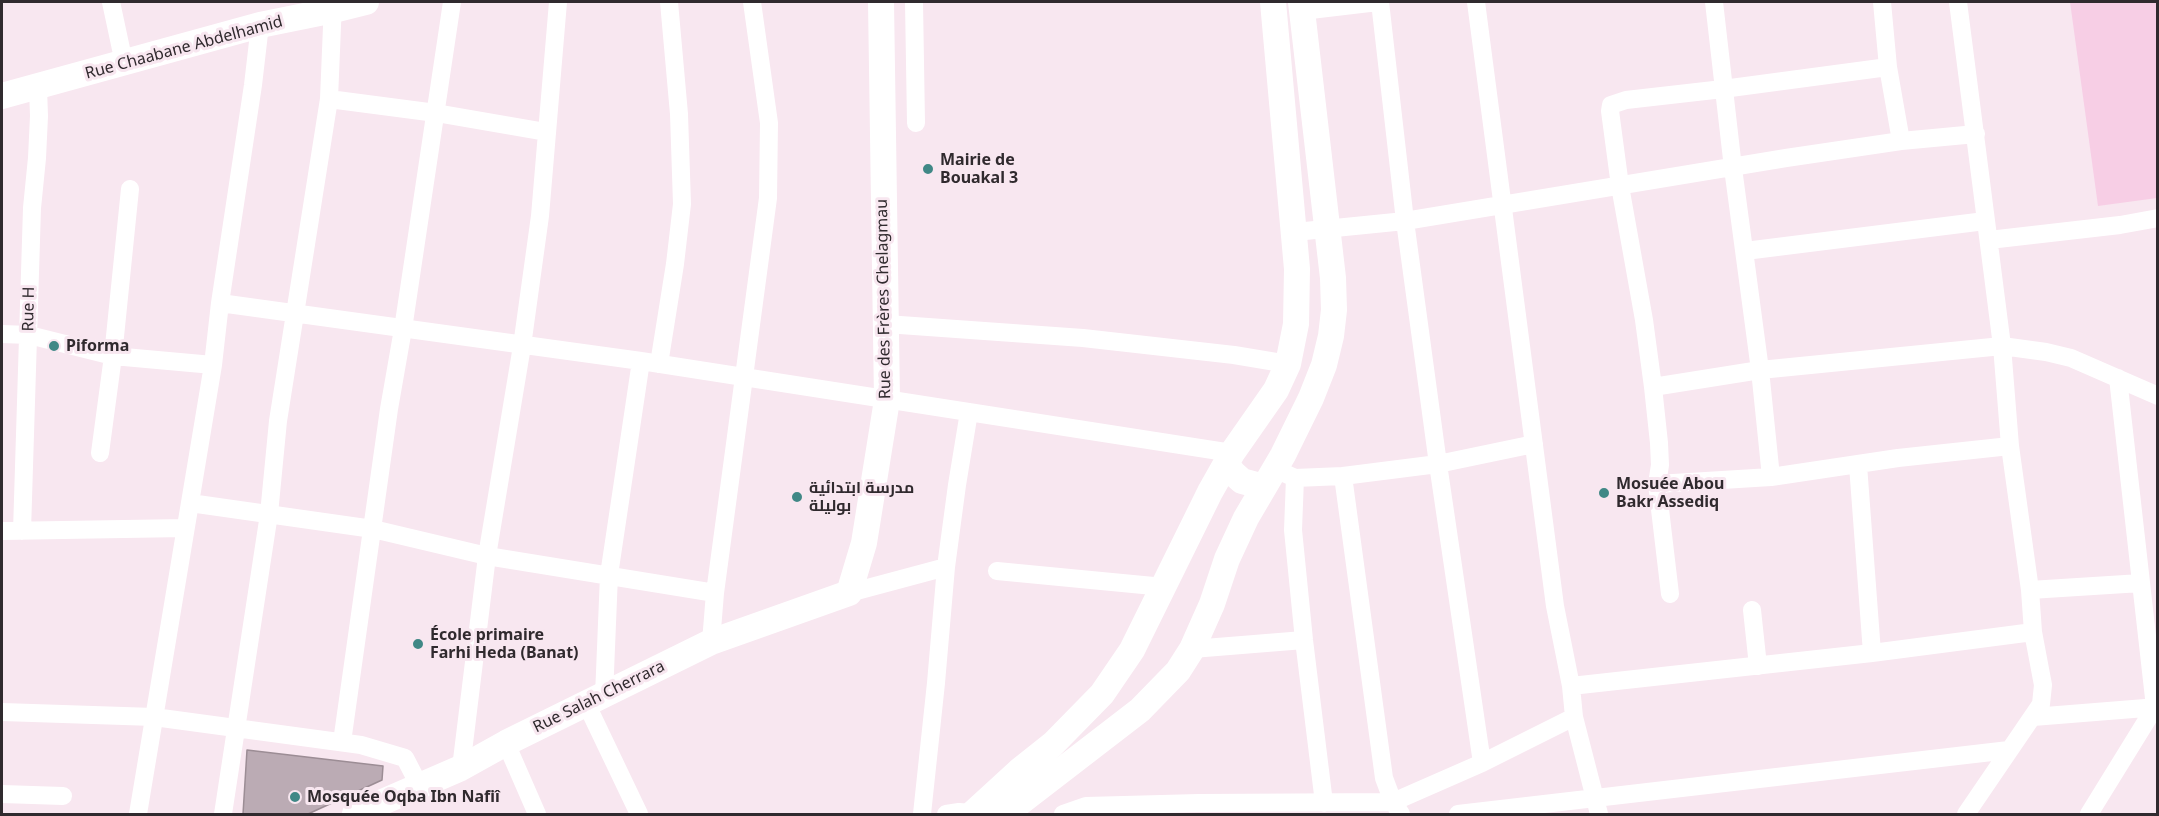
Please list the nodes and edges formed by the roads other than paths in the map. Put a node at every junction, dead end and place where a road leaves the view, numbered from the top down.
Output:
1 (111, 2) edge
2 (366, 2) edge
3 (452, 2) edge
4 (558, 2) edge
5 (669, 2) edge
6 (752, 2) edge
7 (881, 2) edge
8 (914, 2) edge
9 (1273, 2) edge
10 (1379, 2) edge
11 (1476, 2) edge
12 (1714, 2) edge
13 (1882, 2) edge
14 (1958, 2) edge
15 (333, 6) edge
16 (1301, 6) edge
17 (260, 25) junction
18 (124, 63) junction
19 (1888, 67) junction
20 (38, 88) junction
21 (1723, 89) junction
22 (2, 96) edge
23 (328, 99) junction
24 (436, 113) junction
25 (916, 123) dead end
26 (546, 132) junction
27 (1976, 134) junction
28 (1901, 141) junction
29 (1732, 168) junction
30 (1620, 186) junction
31 (130, 189) dead end
32 (1501, 205) junction
33 (2157, 218) edge
34 (1405, 221) junction
35 (1985, 221) junction
36 (1326, 230) junction
37 (1295, 232) junction
38 (1989, 240) junction
39 (1745, 251) junction
40 (220, 303) junction
41 (294, 312) junction
42 (886, 324) junction
43 (403, 329) junction
44 (2, 334) edge
45 (29, 335) junction
46 (522, 346) junction
47 (2002, 346) junction
48 (113, 356) junction
49 (640, 361) junction
50 (659, 364) junction
51 (1288, 364) junction
52 (213, 365) junction
53 (1760, 370) junction
54 (744, 376) junction
55 (2118, 378) junction
56 (1653, 387) junction
57 (2157, 396) edge
58 (887, 400) junction
59 (969, 412) junction
60 (1534, 444) junction
61 (2010, 446) junction
62 (1235, 450) junction
63 (100, 453) dead end
64 (1438, 464) junction
65 (1858, 465) junction
66 (1279, 472) junction
67 (1343, 476) junction
68 (1771, 477) junction
69 (1657, 484) junction
70 (190, 503) junction
71 (269, 514) junction
72 (185, 528) junction
73 (373, 529) junction
74 (2, 531) edge
75 (22, 531) junction
76 (487, 556) junction
77 (946, 567) junction
78 (997, 571) dead end
79 (609, 575) junction
80 (2141, 583) junction
81 (1164, 586) junction
82 (2030, 590) junction
83 (715, 593) junction
84 (849, 593) junction
85 (1670, 594) dead end
86 (1752, 610) dead end
87 (2033, 632) junction
88 (1304, 640) junction
89 (711, 642) junction
90 (1192, 649) junction
91 (1872, 653) junction
92 (1758, 666) junction
93 (1571, 686) junction
94 (595, 700) junction
95 (2156, 707) edge
96 (2, 712) edge
97 (154, 717) junction
98 (1574, 717) junction
99 (2033, 717) junction
100 (235, 729) junction
101 (342, 742) junction
102 (506, 743) junction
103 (2009, 750) junction
104 (1482, 763) junction
105 (461, 768) junction
106 (420, 787) junction
107 (2, 794) edge
108 (63, 796) dead end
109 (1327, 807) edge
110 (1597, 807) edge
111 (1397, 808) edge
112 (138, 814) edge
113 (223, 814) edge
114 (359, 814) edge
115 (537, 814) edge
116 (639, 814) edge
117 (922, 814) edge
118 (946, 814) edge
119 (972, 814) edge
120 (1005, 814) edge
121 (1063, 814) edge
122 (1458, 814) edge
123 (1966, 814) edge
124 (2090, 814) edge

1 - 18 street
2 - 15 main road, Rue Chaabane Abdelhamid
3 - 24 street
4 - 26 street
5 - 50 street
6 - 54 street
7 - 42 main road, Rue des Frères Chelagmau
8 - 25 street
9 - 37 main road
10 - 16 street
10 - 34 street
11 - 32 street
12 - 21 street
13 - 19 street
14 - 27 street
15 - 17 main road, Rue Chaabane Abdelhamid
15 - 23 street
16 - 36 main road
17 - 18 main road, Rue Chaabane Abdelhamid
17 - 40 street
18 - 20 main road, Rue Chaabane Abdelhamid
19 - 21 street
19 - 28 street
20 - 22 main road, Rue Chaabane Abdelhamid
20 - 45 street, Rue H
21 - 29 street
21 - 30 street
23 - 24 street
23 - 41 street
24 - 26 street
24 - 43 street
26 - 46 street
27 - 28 street
27 - 35 street
28 - 29 street
29 - 30 street
29 - 39 street
30 - 32 street
30 - 56 street
31 - 48 street
32 - 34 street
32 - 60 street
33 - 38 street
34 - 36 street
34 - 64 street
35 - 38 street
35 - 39 street
36 - 37 street
36 - 66 main road
37 - 51 main road
38 - 47 street
39 - 53 street
40 - 41 street
40 - 52 street
41 - 43 street
41 - 71 street
42 - 51 street
42 - 58 main road, Rue des Frères Chelagmau
43 - 46 street
43 - 73 street
44 - 45 street
45 - 48 street
45 - 75 street, Rue H
46 - 49 street
46 - 76 street
47 - 53 street
47 - 55 street
47 - 61 street
48 - 52 street
48 - 63 street
49 - 50 street
49 - 79 street
50 - 54 street
51 - 62 main road
52 - 70 street
53 - 56 street
53 - 68 street
54 - 58 street
54 - 83 street
55 - 57 street
55 - 80 street
56 - 69 street
58 - 59 street
58 - 84 main road, Rue des Frères Chelagmau
59 - 62 street
59 - 77 street
60 - 64 street
60 - 93 street
61 - 65 street
61 - 82 street
62 - 66 main road
62 - 66 main road
62 - 81 main road
64 - 67 street
64 - 104 street
65 - 68 street
65 - 91 street
66 - 67 street
66 - 88 street
66 - 90 main road
67 - 111 street
68 - 69 street
69 - 85 street
70 - 71 street
70 - 72 street
71 - 73 street
71 - 100 street
72 - 75 street
72 - 97 street
73 - 76 street
73 - 101 street
74 - 75 street
76 - 79 street
76 - 105 street
77 - 84 street
77 - 117 street
78 - 81 street
79 - 83 street
79 - 94 street
80 - 82 street
80 - 95 street
81 - 119 main road
82 - 87 street
83 - 89 street
84 - 89 main road, Rue Salah Cherrara
86 - 92 street
87 - 91 street
87 - 99 street
88 - 90 street
88 - 109 street
89 - 94 main road, Rue Salah Cherrara
90 - 120 main road
91 - 92 street
92 - 93 street
93 - 98 street
94 - 102 main road, Rue Salah Cherrara
94 - 116 street
95 - 99 street
95 - 124 street
96 - 97 street
97 - 100 street
97 - 112 street
98 - 104 street
98 - 110 street
99 - 103 street
100 - 101 street
100 - 113 street
101 - 106 street
102 - 105 main road, Rue Salah Cherrara
102 - 115 street
103 - 110 street
103 - 123 street
104 - 111 street
105 - 106 main road, Rue Salah Cherrara
106 - 114 main road, Rue Salah Cherrara
107 - 108 street
109 - 111 street
109 - 121 street
110 - 122 street
118 - 119 street

